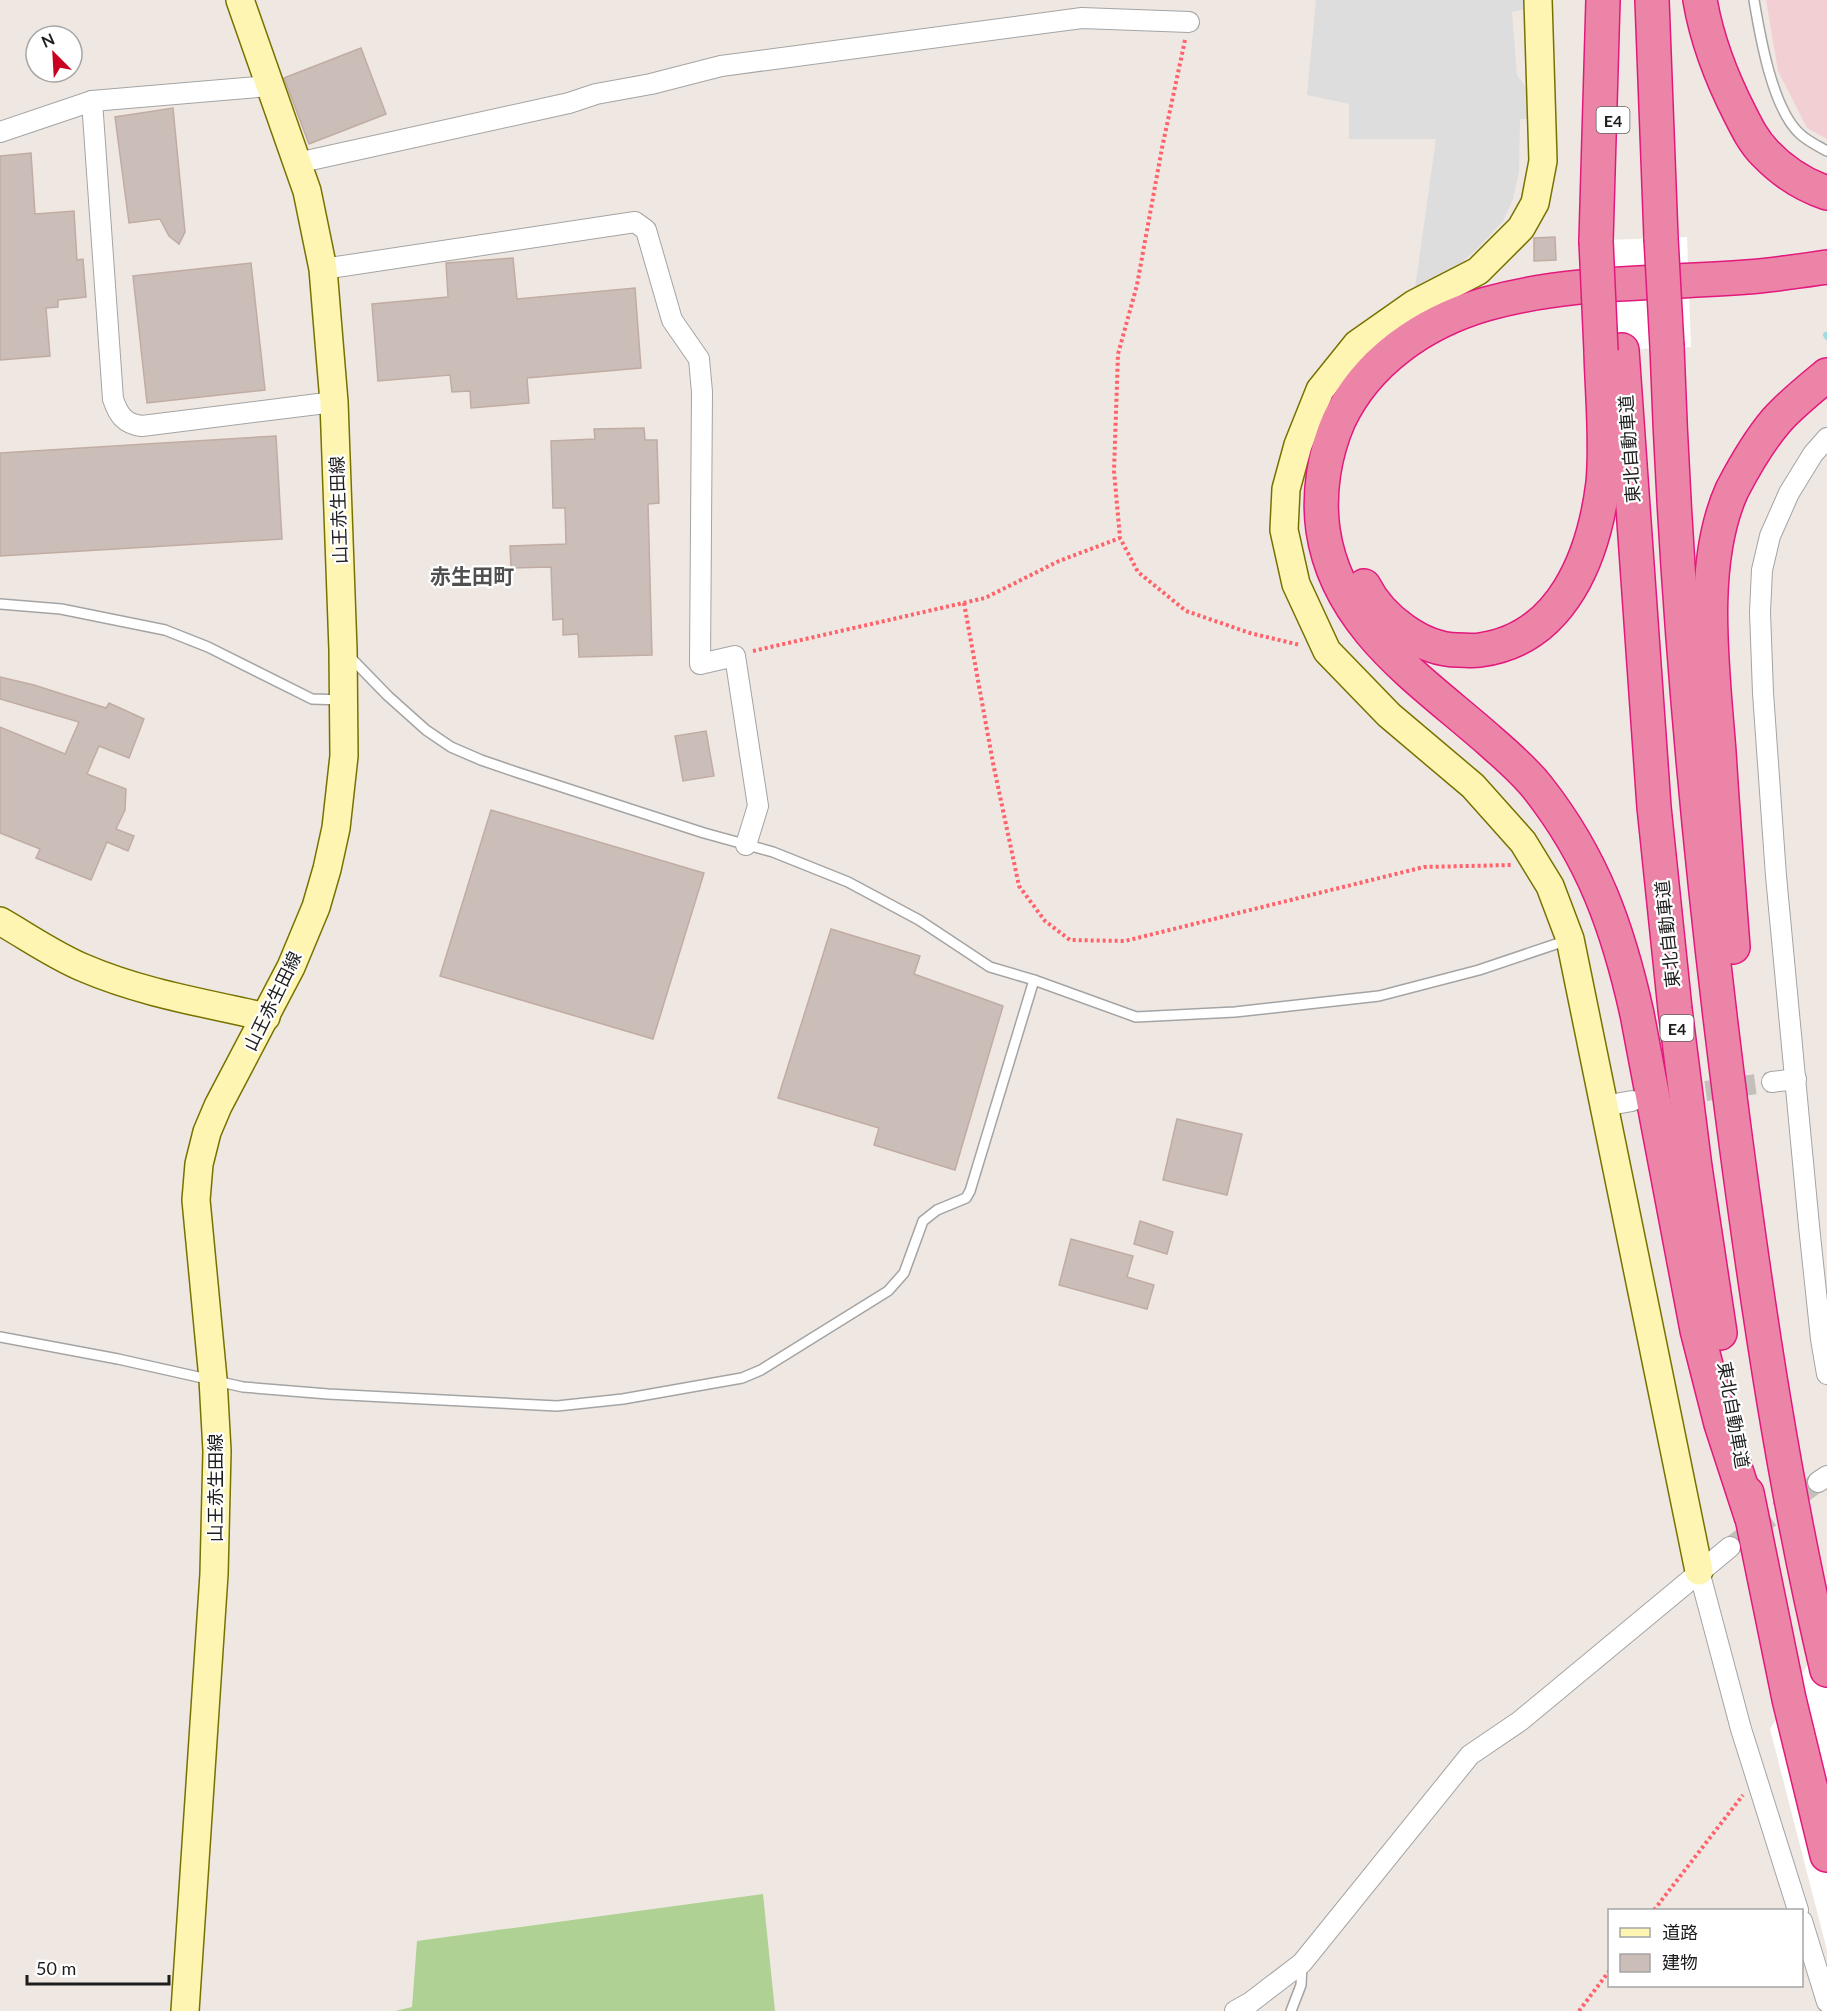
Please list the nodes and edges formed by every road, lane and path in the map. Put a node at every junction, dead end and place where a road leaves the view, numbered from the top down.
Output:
1 (240, 0) edge
2 (1538, 0) edge
3 (1603, 0) edge
4 (1609, 0) edge
5 (1652, 0) edge
6 (1700, 0) edge
7 (1754, 0) edge
8 (1189, 22) joint
9 (270, 86) junction
10 (92, 101) junction
11 (0, 132) edge
12 (1827, 151) edge
13 (297, 163) junction
14 (1827, 193) edge
15 (1606, 240) junction
16 (1827, 267) edge
17 (323, 269) junction
18 (1827, 287) edge
19 (1611, 350) junction
20 (1827, 375) edge
21 (334, 402) junction
22 (1827, 438) edge
23 (1120, 538) junction
24 (964, 603) junction
25 (0, 604) edge
26 (343, 650) junction
27 (1327, 651) junction
28 (735, 656) junction
29 (344, 700) junction
30 (746, 845) junction
31 (1536, 864) junction
32 (0, 921) edge
33 (1570, 939) junction
34 (1034, 980) junction
35 (266, 1017) junction
36 (1796, 1079) junction
37 (1772, 1082) tunnel mouth
38 (1632, 1101) dead end
39 (1604, 1106) junction
40 (1738, 1162) junction
41 (0, 1337) edge
42 (1827, 1374) edge
43 (213, 1379) junction
44 (1751, 1516) junction
45 (1730, 1547) tunnel mouth
46 (1699, 1572) junction
47 (1824, 1655) edge
48 (1756, 1779) junction
49 (1827, 1855) edge
50 (1656, 1909) edge
51 (1797, 1909) edge
52 (1803, 1924) edge
53 (1302, 1963) junction
54 (1608, 1973) edge
55 (1827, 2002) edge
56 (185, 2011) edge
57 (1235, 2011) edge
58 (1290, 2011) edge
59 (1579, 2011) edge

1 - 9 street, 山王赤生田線
2 - 27 street
3 - 15 highway
4 - 15 highway, 東北自動車道 / E4
5 - 40 highway, E4, bridge
6 - 14 highway
7 - 12 lane
8 - 13 street
8 - 23 path
9 - 10 street
9 - 13 street, 山王赤生田線
10 - 11 street
10 - 21 street
13 - 17 street, 山王赤生田線
15 - 19 highway, 東北自動車道 / E4
16 - 44 highway
17 - 21 street, 山王赤生田線
17 - 28 street
18 - 19 highway
19 - 44 highway, 東北自動車道 / E4
20 - 40 highway
21 - 26 street, 山王赤生田線
22 - 36 street
23 - 24 path
23 - 27 path
24 - 28 path
24 - 31 path
25 - 29 lane
26 - 29 street, 山王赤生田線
26 - 30 lane
27 - 31 street
28 - 30 street
29 - 35 street, 山王赤生田線
30 - 34 lane
31 - 33 street
32 - 35 street
33 - 34 lane
33 - 39 street
34 - 43 lane
35 - 43 street, 山王赤生田線
36 - 37 street
36 - 42 street
38 - 39 street
39 - 46 street
40 - 47 highway, E4
41 - 43 lane
43 - 56 street, 山王赤生田線
44 - 49 highway, 東北自動車道 / E4
45 - 46 street
46 - 48 street
46 - 53 street
48 - 50 path
48 - 51 street
52 - 55 street
53 - 57 street
53 - 58 lane
54 - 59 path

